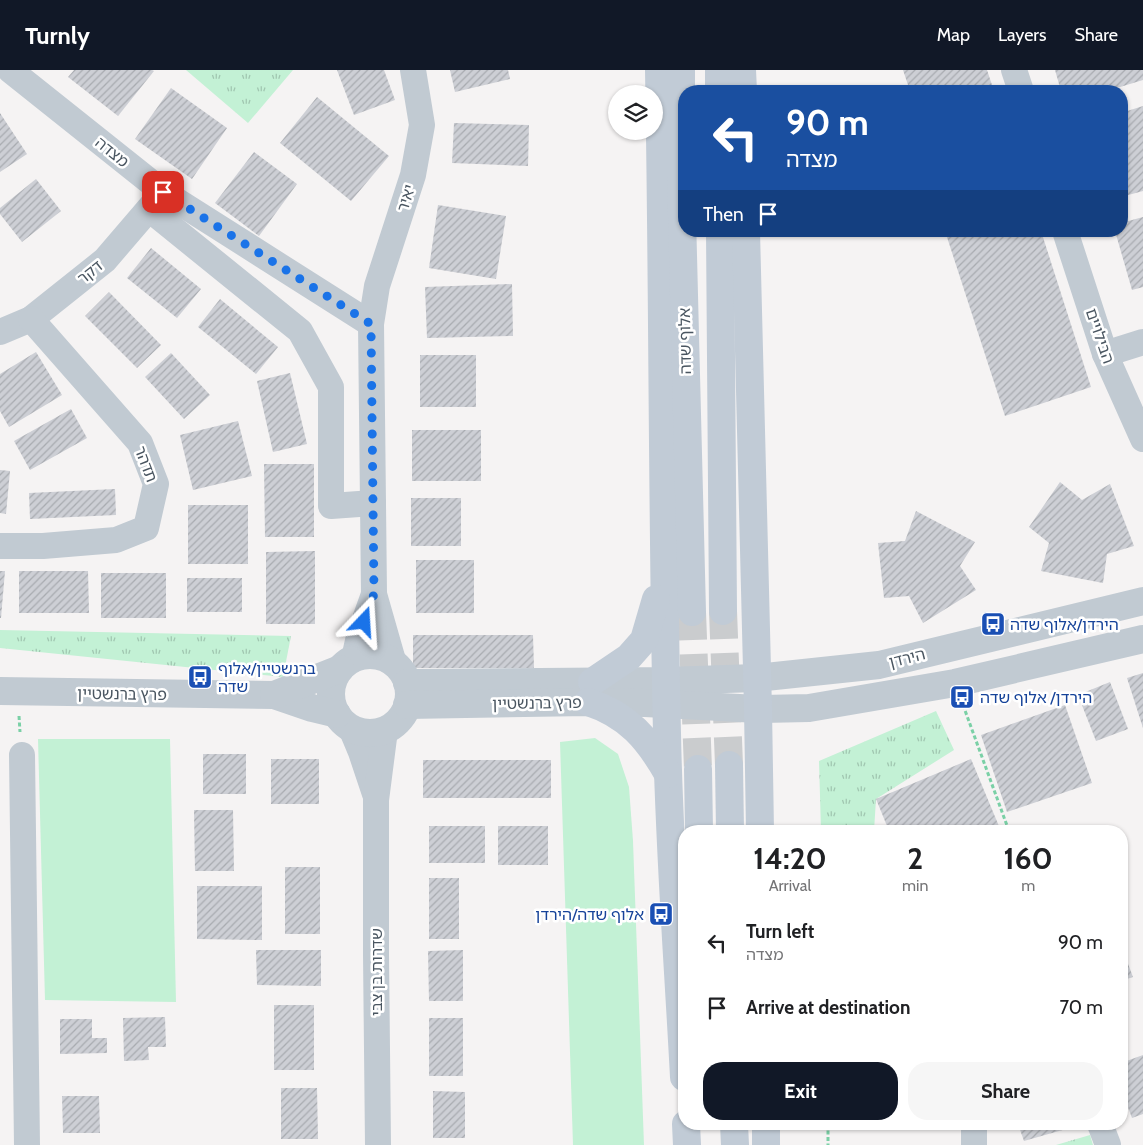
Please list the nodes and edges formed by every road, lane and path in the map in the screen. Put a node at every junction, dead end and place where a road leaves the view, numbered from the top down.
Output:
1 (10, 70) edge
2 (413, 70) edge
3 (659, 70) edge
4 (681, 70) edge
5 (719, 70) edge
6 (742, 70) edge
7 (1014, 70) edge
8 (681, 85) edge
9 (719, 85) edge
10 (743, 85) edge
11 (1018, 85) edge
12 (156, 201) junction
13 (683, 237) edge
14 (720, 237) edge
15 (746, 237) edge
16 (1067, 237) edge
17 (31, 319) junction
18 (371, 324) junction
19 (0, 332) edge
20 (1143, 342) edge
21 (1105, 354) junction
22 (1143, 438) edge
23 (373, 503) junction
24 (0, 546) edge
25 (663, 566) junction
26 (374, 594) junction
27 (1143, 600) edge
28 (723, 610) tunnel mouth
29 (692, 612) tunnel mouth
30 (1143, 639) edge
31 (347, 664) junction
32 (756, 678) junction
33 (955, 683) junction
34 (403, 684) junction
35 (9, 692) edge
36 (590, 692) junction
37 (666, 692) junction
38 (274, 695) junction
39 (758, 709) junction
40 (344, 721) junction
41 (385, 730) junction
42 (22, 755) joint
43 (729, 765) tunnel mouth
44 (698, 768) tunnel mouth
45 (668, 774) junction
46 (376, 800) junction
47 (699, 825) edge
48 (730, 825) edge
49 (760, 825) edge
50 (1008, 825) edge
51 (678, 963) edge
52 (686, 1130) edge
53 (704, 1130) edge
54 (734, 1130) edge
55 (766, 1130) edge
56 (828, 1130) edge
57 (974, 1130) edge
58 (1102, 1130) edge
59 (27, 1145) edge
60 (378, 1145) edge
61 (687, 1145) edge
62 (705, 1145) edge
63 (735, 1145) edge
64 (766, 1145) edge
65 (828, 1145) edge
66 (974, 1145) edge
67 (1108, 1145) edge

1 - 12 street, מצדה
2 - 18 street, יאיר
3 - 25 main road
4 - 8 main road, אלוף שדה
5 - 9 main road
6 - 10 main road
7 - 11 street
12 - 17 street, דקר
12 - 18 street, מצדה
12 - 23 street, מצדה
13 - 29 main road, אלוף שדה
14 - 28 main road
15 - 32 main road
16 - 21 street, הבילויים
17 - 19 street, דקר
17 - 24 street, תדהר
18 - 23 street
20 - 21 street
21 - 22 street, הבילויים
23 - 26 street
25 - 36 main road
25 - 37 main road
26 - 31 street
26 - 34 street
27 - 32 street, הירדן
30 - 33 street, הירדן
31 - 34 street
31 - 38 street, פרץ ברנשטיין
31 - 40 street
32 - 37 street, הירדן
32 - 39 main road
33 - 39 street, הירדן
33 - 50 path
34 - 36 street, פרץ ברנשטיין
34 - 41 street
35 - 38 street, פרץ ברנשטיין
35 - 42 path
36 - 37 street, פרץ ברנשטיין
36 - 45 main road
37 - 39 street, הירדן
37 - 45 main road
38 - 40 street, פרץ ברנשטיין
39 - 49 main road
40 - 41 street
40 - 46 street, שדרות בן צבי
41 - 46 street, שדרות בן צבי
42 - 59 street
43 - 48 main road
44 - 47 main road
45 - 51 main road
46 - 60 street, שדרות בן צבי
52 - 61 main road
53 - 62 main road
54 - 63 main road
55 - 64 main road
56 - 65 path
57 - 66 street
58 - 67 street

